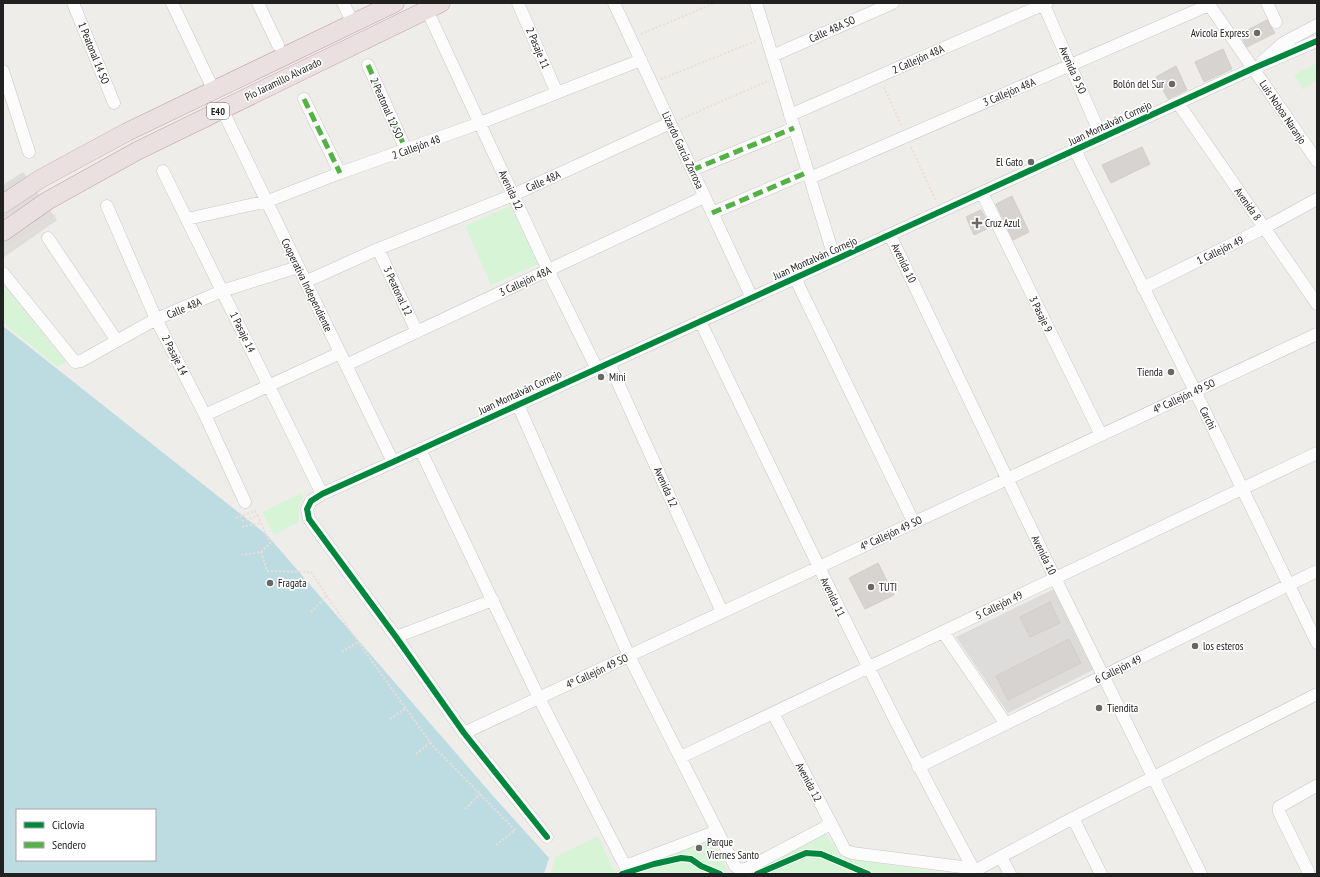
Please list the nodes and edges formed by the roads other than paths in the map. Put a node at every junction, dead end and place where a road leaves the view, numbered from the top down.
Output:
1 (74, 3) edge
2 (172, 3) edge
3 (258, 3) edge
4 (343, 3) edge
5 (395, 3) edge
6 (518, 3) edge
7 (614, 3) edge
8 (756, 3) edge
9 (892, 3) edge
10 (1044, 3) edge
11 (1267, 3) edge
12 (1209, 4) edge
13 (434, 7) edge
14 (1276, 22) dead end
15 (353, 23) junction
16 (1317, 25) edge
17 (1317, 41) edge
18 (278, 45) dead end
19 (772, 56) junction
20 (640, 60) junction
21 (368, 65) dead end
22 (1071, 65) junction
23 (1254, 68) junction
24 (3, 71) edge
25 (213, 89) junction
26 (557, 93) junction
27 (304, 99) dead end
28 (114, 102) dead end
29 (1178, 103) junction
30 (222, 109) junction
31 (790, 115) junction
32 (480, 123) junction
33 (670, 123) junction
34 (794, 128) junction
35 (1102, 138) junction
36 (406, 150) junction
37 (1075, 150) junction
38 (29, 152) dead end
39 (1316, 159) edge
40 (692, 170) junction
41 (163, 171) dead end
42 (340, 172) junction
43 (809, 175) junction
44 (982, 193) junction
45 (513, 195) junction
46 (704, 197) junction
47 (1317, 199) edge
48 (268, 201) junction
49 (3, 204) edge
50 (107, 206) dead end
51 (712, 214) junction
52 (187, 219) junction
53 (1264, 228) junction
54 (3, 232) edge
55 (890, 234) junction
56 (48, 238) dead end
57 (378, 250) junction
58 (835, 260) junction
59 (298, 266) junction
60 (548, 270) junction
61 (3, 273) edge
62 (795, 278) junction
63 (306, 282) junction
64 (1143, 288) junction
65 (222, 291) junction
66 (752, 298) junction
67 (1317, 304) edge
68 (156, 319) junction
69 (700, 321) junction
70 (417, 332) junction
71 (1317, 334) edge
72 (117, 341) junction
73 (340, 353) junction
74 (609, 363) junction
75 (346, 365) junction
76 (597, 369) junction
77 (269, 386) junction
78 (1195, 391) junction
79 (518, 405) junction
80 (206, 415) junction
81 (1101, 435) junction
82 (420, 449) junction
83 (1317, 453) edge
84 (393, 462) junction
85 (1007, 479) junction
86 (1242, 489) junction
87 (322, 494) junction
88 (246, 502) dead end
89 (914, 523) junction
90 (819, 567) junction
91 (1317, 571) edge
92 (1055, 578) junction
93 (1289, 585) junction
94 (493, 600) junction
95 (722, 612) junction
96 (943, 632) junction
97 (396, 637) junction
98 (1317, 643) edge
99 (629, 656) junction
100 (868, 668) junction
101 (1104, 676) junction
102 (1317, 694) edge
103 (539, 698) junction
104 (773, 713) junction
105 (1006, 724) junction
106 (464, 733) junction
107 (681, 757) junction
108 (918, 767) junction
109 (1154, 778) junction
110 (1316, 786) dead end
111 (1073, 818) junction
112 (831, 824) junction
113 (717, 831) junction
114 (547, 837) dead end
115 (1001, 857) junction
116 (974, 870) junction
117 (1309, 870) edge
118 (1010, 874) edge
119 (1101, 874) edge
120 (1201, 874) edge

1 - 28 street, 1 Peatonal 14 SO
2 - 25 street
3 - 18 street
4 - 15 street
5 - 15 highway, Pío Jaramillo Alvarado / E40
6 - 26 street, 2 Pasaje 11
7 - 20 street, Lizardo García Zorrosa
8 - 19 street
9 - 19 street, Calle 48A SO
10 - 22 street, Avenida 9 SO
10 - 31 street, 2 Callejón 48A
11 - 14 street
12 - 22 street, 3 Callejón 48A
12 - 23 street, Luis Noboa Naranjo
13 - 30 highway, Pío Jaramillo Alvarado / E40
13 - 32 street, Avenida 12
15 - 25 highway, Pío Jaramillo Alvarado / E40
16 - 23 street, Juan Montalván Cornejo
17 - 23 street, Juan Montalván Cornejo
19 - 31 street
20 - 26 street, 2 Callejón 48
20 - 33 street, Lizardo García Zorrosa
21 - 36 street, 2 Peatonal 12 SO
22 - 35 street, Avenida 9 SO
22 - 43 street, 3 Callejón 48A
23 - 29 street, Juan Montalván Cornejo
23 - 39 street, Luis Noboa Naranjo
24 - 38 street
25 - 49 highway, Pío Jaramillo Alvarado / E40
26 - 32 street, 2 Callejón 48
27 - 42 street
29 - 35 street, Juan Montalván Cornejo
29 - 53 street, Avenida 8
30 - 48 street, Cooperativa Independiente
30 - 54 highway, Pío Jaramillo Alvarado / E40
31 - 34 street
32 - 36 street, 2 Callejón 48
32 - 45 street, Avenida 12
33 - 40 street, Lizardo García Zorrosa
33 - 45 street, Calle 48A
34 - 40 street
34 - 43 street
35 - 37 street, Juan Montalván Cornejo
36 - 42 street, 2 Callejón 48
37 - 44 street, Juan Montalván Cornejo
37 - 64 street, Carchi
40 - 46 street, Lizardo García Zorrosa
41 - 52 street, 1 Pasaje 14
42 - 48 street, 2 Callejón 48
43 - 51 street, 3 Callejón 48A
43 - 58 street
44 - 55 street, Juan Montalván Cornejo
44 - 81 street, 3 Pasaje 9
45 - 57 street, Calle 48A
45 - 60 street, Avenida 12
46 - 51 street, Lizardo García Zorrosa
46 - 60 street, 3 Callejón 48A
47 - 53 street, 1 Callejón 49
48 - 52 street, 2 Callejón 48
48 - 59 street, Cooperativa Independiente
50 - 68 street, 2 Pasaje 14
51 - 66 street, Lizardo García Zorrosa
52 - 65 street, 1 Pasaje 14
53 - 64 street, 1 Callejón 49
53 - 67 street, Avenida 8
55 - 58 street, Juan Montalván Cornejo
55 - 85 street, Avenida 10
56 - 72 street
57 - 63 street, Calle 48A
57 - 70 street, 3 Peatonal 12
58 - 62 street, Juan Montalván Cornejo
59 - 63 street, Cooperativa Independiente
59 - 65 street, Calle 48A
60 - 70 street, 3 Callejón 48A
60 - 76 street, Avenida 12
61 - 72 street, Calle 48A
62 - 66 street, Juan Montalván Cornejo
62 - 89 street
63 - 73 street, Cooperativa Independiente
64 - 78 street, Carchi
65 - 68 street, Calle 48A
65 - 77 street, 1 Pasaje 14
66 - 69 street, Juan Montalván Cornejo
68 - 72 street, Calle 48A
68 - 80 street, 2 Pasaje 14
69 - 74 street, Juan Montalván Cornejo
69 - 90 street, Avenida 11
70 - 75 street, 3 Callejón 48A
71 - 78 street, 4º Callejón 49 SO
73 - 75 street, Cooperativa Independiente
73 - 77 street
74 - 76 street, Juan Montalván Cornejo
74 - 95 street, Avenida 12
75 - 84 street, Cooperativa Independiente
76 - 79 street, Juan Montalván Cornejo
77 - 80 street
77 - 87 street, 1 Pasaje 14
78 - 81 street, 4º Callejón 49 SO
78 - 86 street, Carchi
79 - 82 street, Juan Montalván Cornejo
79 - 99 street
80 - 88 street, 2 Pasaje 14
81 - 85 street, 4º Callejón 49 SO
82 - 84 street, Juan Montalván Cornejo
82 - 94 street
83 - 86 street, 5 Callejón 49
84 - 87 street, Juan Montalván Cornejo
85 - 89 street, 4º Callejón 49 SO
85 - 92 street, Avenida 10
86 - 92 street, 5 Callejón 49
86 - 93 street, Carchi
87 - 97 street, Juan Montalván Cornejo
89 - 90 street, 4º Callejón 49 SO
90 - 95 street, 4º Callejón 49 SO
90 - 100 street, Avenida 11
91 - 93 street, 6 Callejón 49
92 - 96 street, 5 Callejón 49
92 - 101 street, Avenida 10
93 - 98 street, Carchi
93 - 101 street, 6 Callejón 49
94 - 97 street
94 - 103 street
95 - 99 street, 4º Callejón 49 SO
96 - 100 street, 5 Callejón 49
96 - 105 street
97 - 106 street
99 - 103 street, 4º Callejón 49 SO
99 - 107 street
100 - 104 street, 5 Callejón 49
100 - 108 street, Avenida 11
101 - 105 street, 6 Callejón 49
101 - 109 street, Avenida 10
102 - 109 street
103 - 106 street, 4º Callejón 49 SO
103 - 113 street
104 - 107 street, 5 Callejón 49
104 - 112 street, Avenida 12
105 - 108 street, 6 Callejón 49
106 - 114 street
107 - 113 street
108 - 116 street, Avenida 11
109 - 111 street
109 - 120 street, Avenida 10
110 - 117 street
111 - 115 street
111 - 119 street
112 - 113 street
112 - 116 street, Avenida 12
115 - 116 street
115 - 118 street

